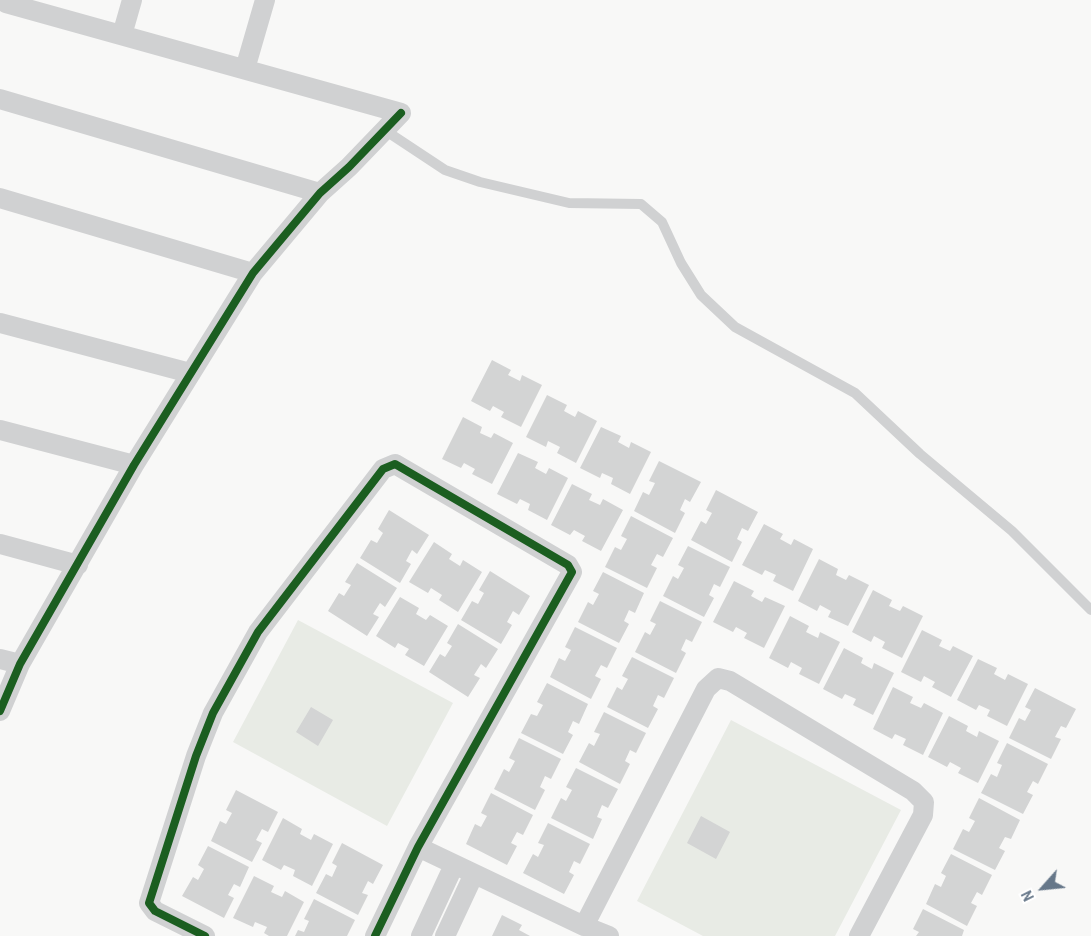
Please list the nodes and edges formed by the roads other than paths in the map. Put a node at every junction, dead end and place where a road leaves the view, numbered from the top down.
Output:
1 (132, 0) edge
2 (265, 0) edge
3 (4, 8) edge
4 (122, 35) junction
5 (245, 69) junction
6 (0, 99) edge
7 (383, 129) junction
8 (320, 192) junction
9 (0, 198) edge
10 (254, 273) junction
11 (0, 323) edge
12 (190, 373) junction
13 (0, 430) edge
14 (134, 465) junction
15 (0, 544) edge
16 (78, 565) junction
17 (1091, 610) edge
18 (0, 659) edge
19 (20, 664) junction
20 (0, 711) edge
21 (418, 847) junction
22 (454, 865) junction
23 (474, 874) junction
24 (584, 926) junction
25 (205, 936) edge
26 (375, 936) edge
27 (421, 936) edge
28 (445, 936) edge
29 (609, 936) edge
30 (859, 936) edge

1 - 4 street
2 - 5 street
3 - 4 street
4 - 5 street
5 - 7 street
6 - 8 street
7 - 8 street
7 - 17 lane
8 - 10 street
9 - 10 street
10 - 12 street
11 - 12 street
12 - 14 street
13 - 14 street
14 - 16 street
15 - 16 street
16 - 19 street
18 - 19 street
19 - 20 street
21 - 22 street
21 - 25 street
21 - 26 street
22 - 23 street
22 - 27 street
23 - 24 street
23 - 28 street
24 - 29 street
24 - 30 street

